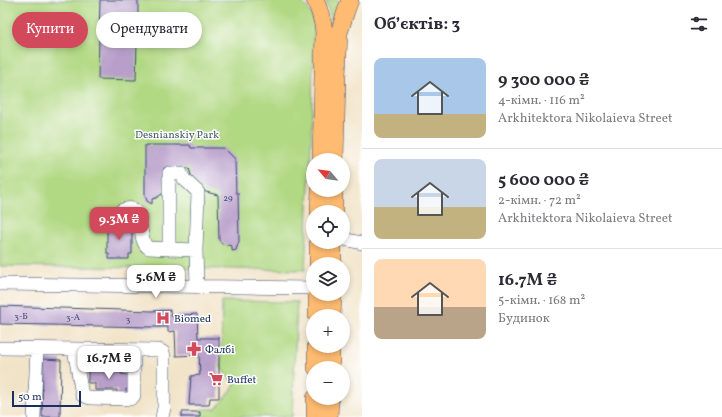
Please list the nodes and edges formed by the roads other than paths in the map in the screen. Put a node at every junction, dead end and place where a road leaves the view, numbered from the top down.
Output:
1 (315, 0) edge
2 (350, 0) edge
3 (320, 153) edge
4 (335, 153) edge
5 (120, 213) dead end
6 (350, 240) edge
7 (362, 243) edge
8 (168, 249) junction
9 (196, 250) junction
10 (0, 284) edge
11 (197, 287) junction
12 (306, 288) edge
13 (0, 348) edge
14 (37, 349) junction
15 (74, 349) junction
16 (134, 350) junction
17 (315, 405) edge
18 (330, 405) edge
19 (34, 417) edge
20 (162, 417) edge
21 (315, 417) edge
22 (329, 417) edge

1 - 3 main road
2 - 4 main road
5 - 8 street
6 - 7 street
8 - 9 street
8 - 9 street
9 - 11 street
10 - 11 street
11 - 12 street
13 - 14 street
14 - 15 street
14 - 19 street
15 - 16 street
15 - 16 street
16 - 20 street
17 - 21 main road
18 - 22 main road

